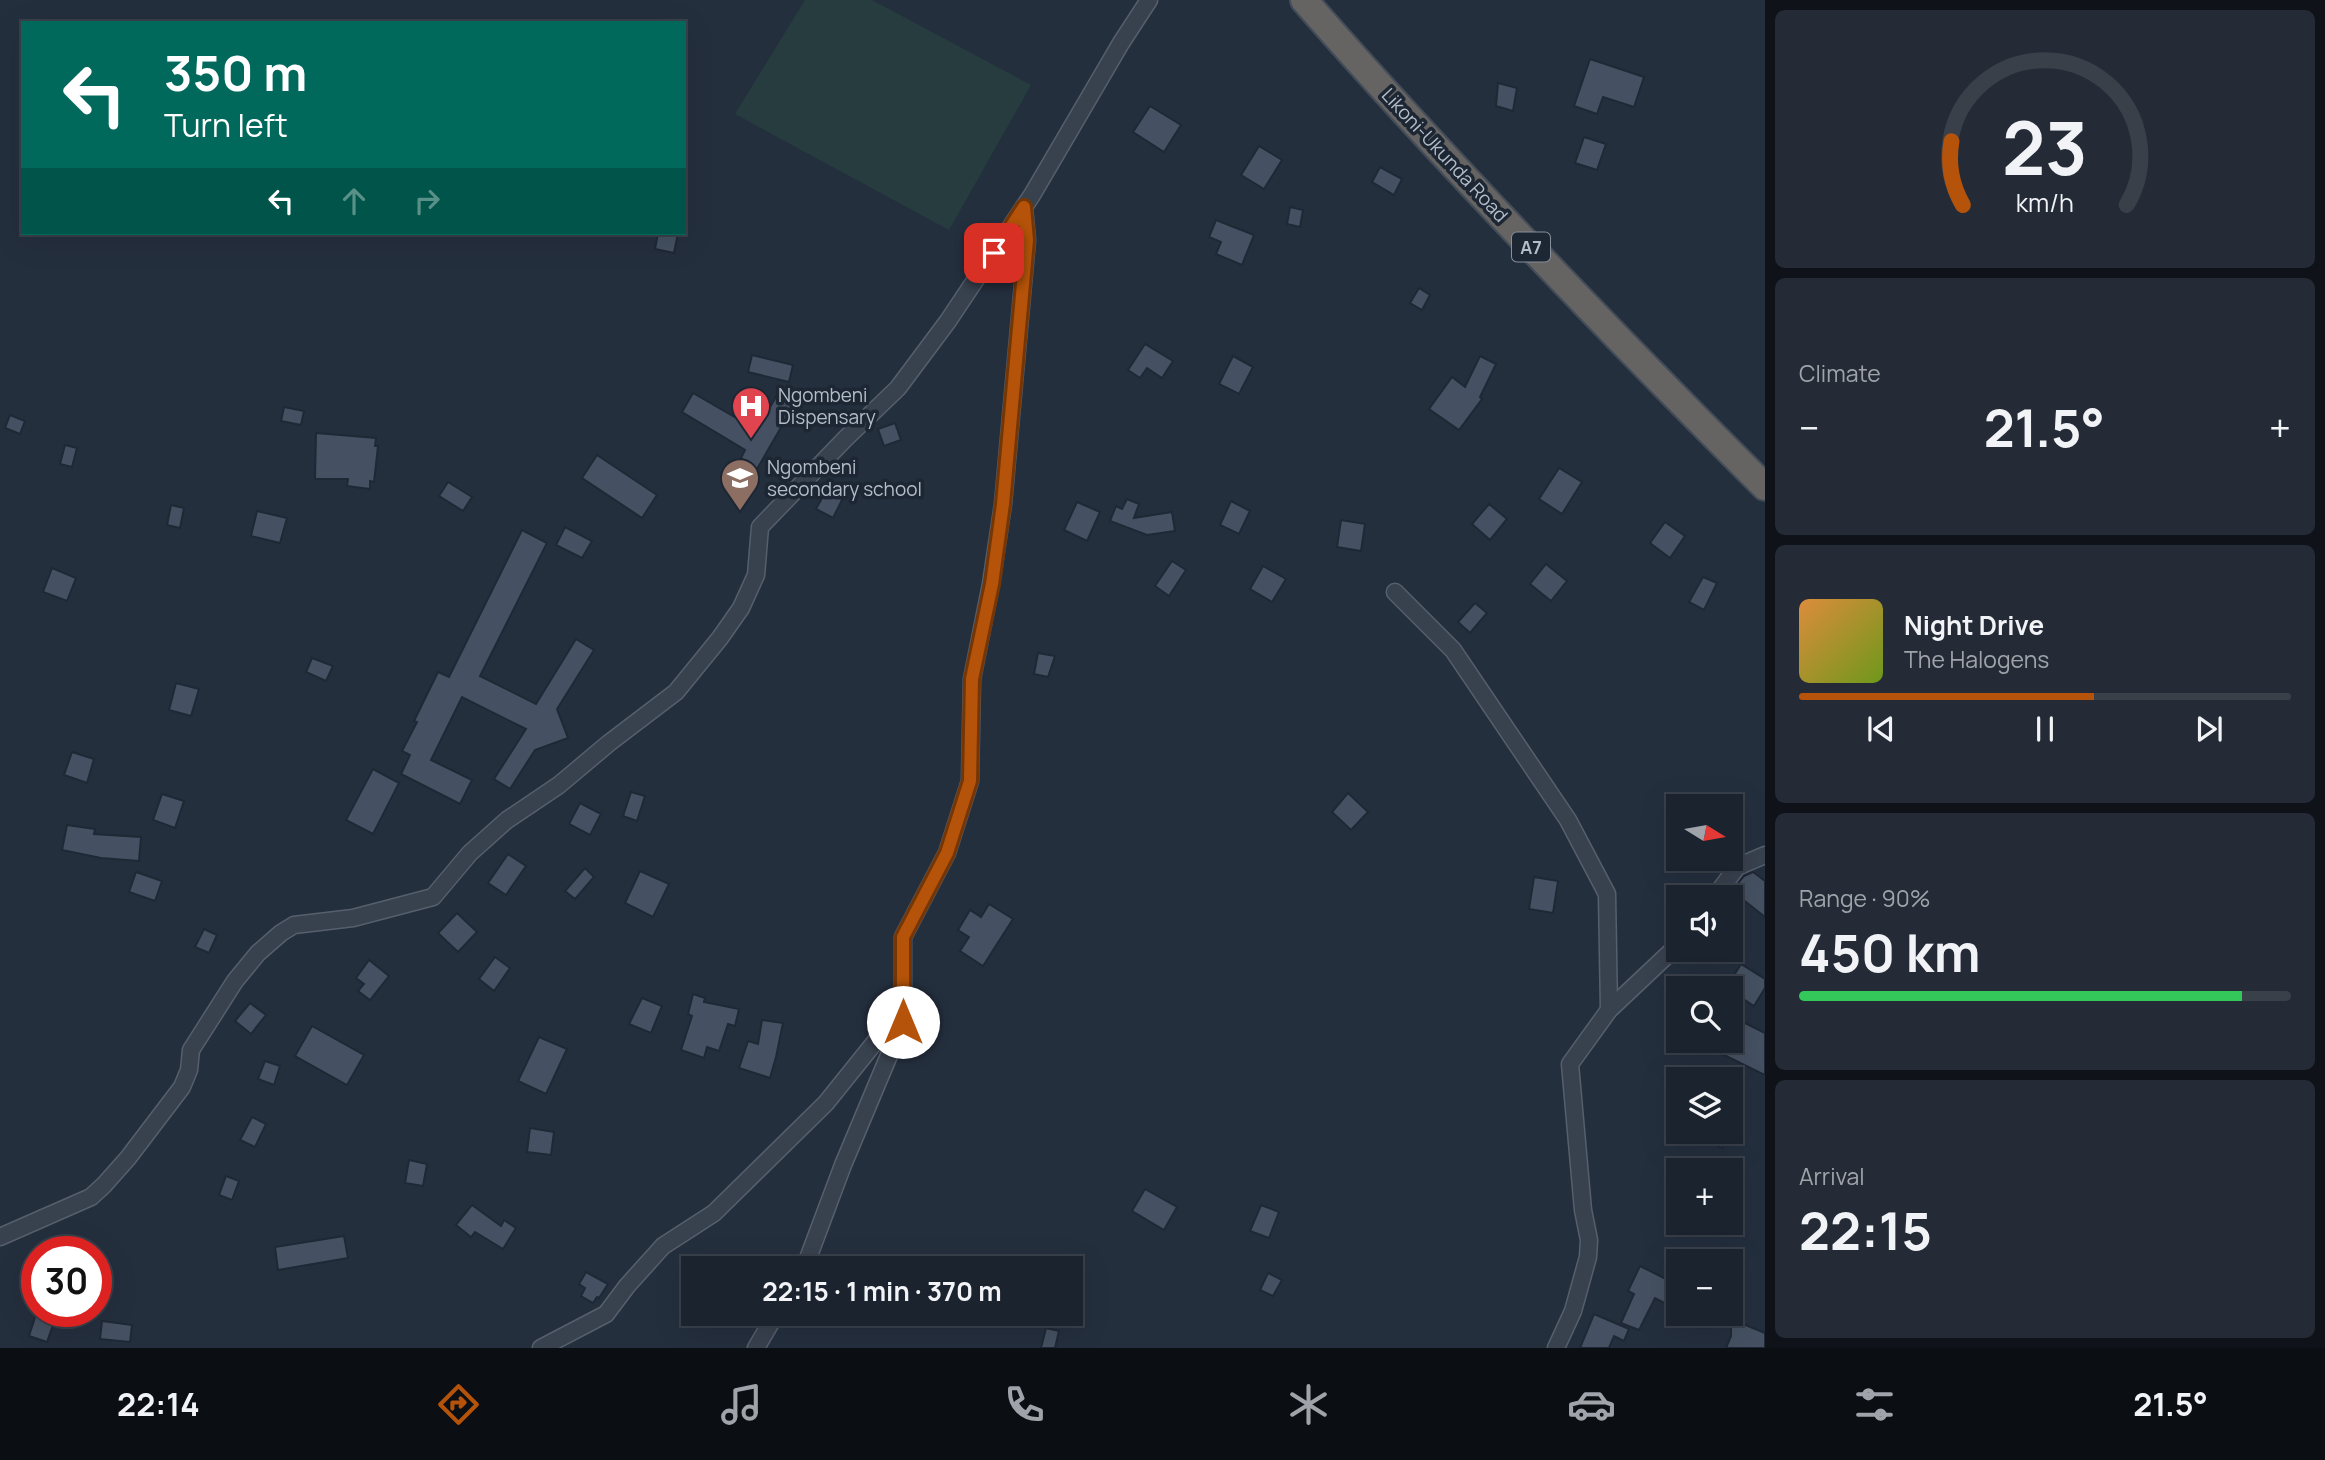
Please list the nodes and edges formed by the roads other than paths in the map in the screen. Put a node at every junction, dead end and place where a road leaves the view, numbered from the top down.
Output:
1 (1149, 0) edge
2 (1304, 0) edge
3 (1024, 207) junction
4 (1765, 487) edge
5 (1395, 592) dead end
6 (1765, 855) edge
7 (1724, 885) edge
8 (1666, 956) edge
9 (903, 991) junction
10 (1609, 1010) junction
11 (0, 1237) edge
12 (809, 1256) edge
13 (769, 1326) edge
14 (541, 1348) edge
15 (756, 1348) edge
16 (1556, 1348) edge

1 - 3 street
2 - 4 highway, Likoni-Ukunda Road / A7
3 - 9 street
3 - 11 street
5 - 10 street
6 - 7 street
8 - 10 street
9 - 12 street
9 - 14 street
10 - 16 street
13 - 15 street

